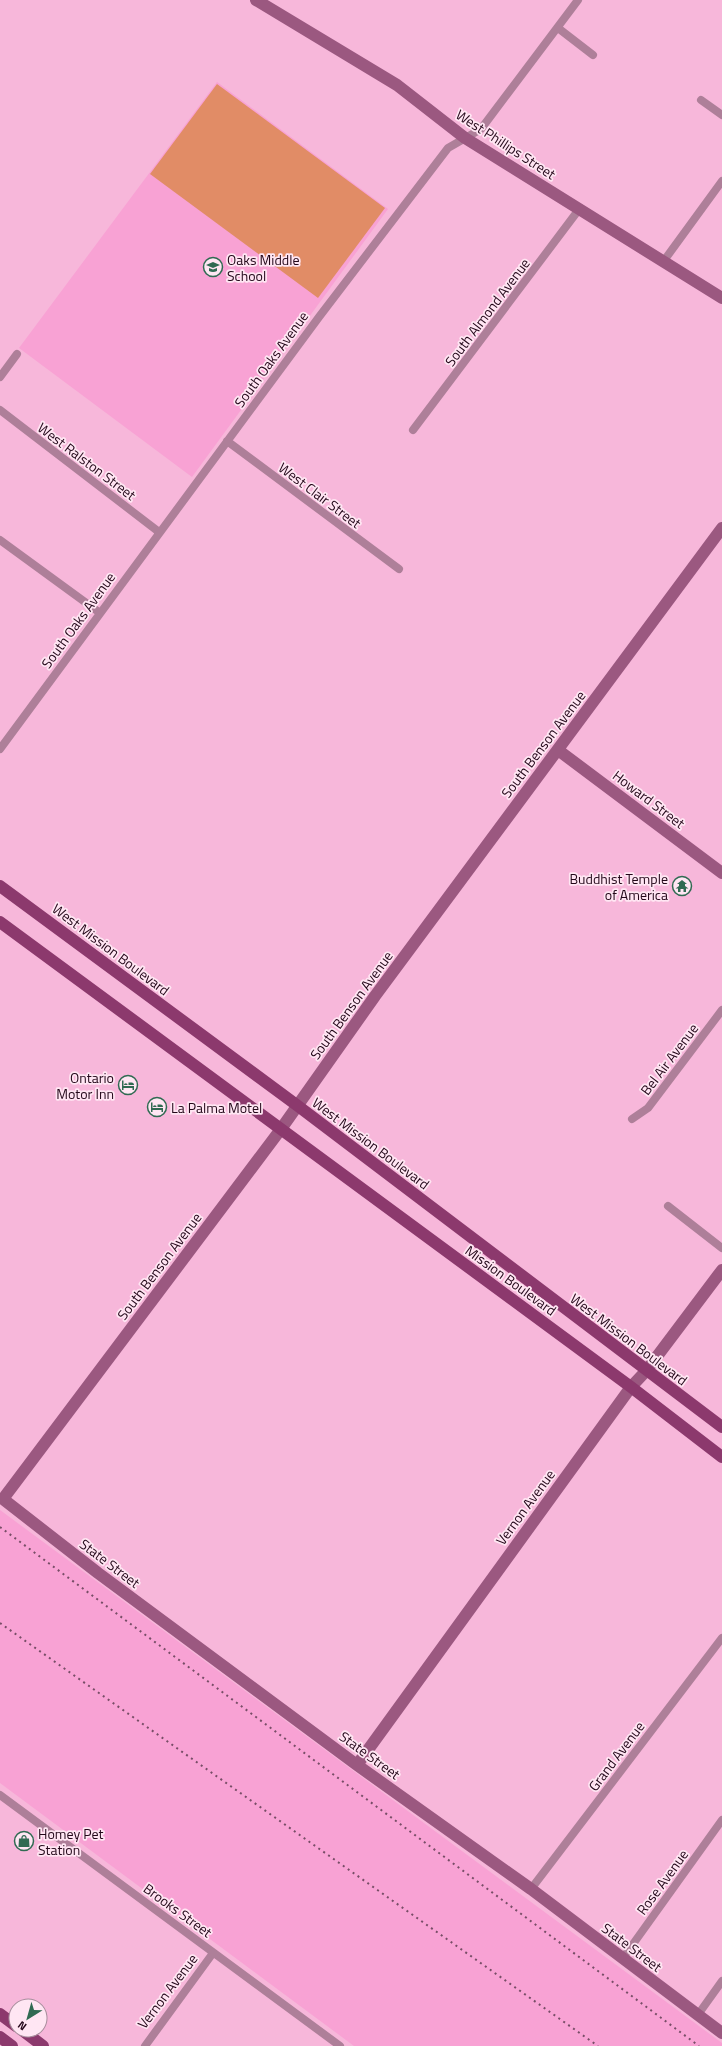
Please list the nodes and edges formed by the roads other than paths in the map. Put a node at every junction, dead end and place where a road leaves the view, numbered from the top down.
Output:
1 (256, 0) edge
2 (578, 0) edge
3 (558, 28) junction
4 (593, 55) dead end
5 (701, 100) dead end
6 (722, 115) edge
7 (465, 138) junction
8 (722, 181) edge
9 (580, 208) junction
10 (663, 262) junction
11 (722, 298) edge
12 (18, 354) dead end
13 (0, 377) edge
14 (0, 410) edge
15 (413, 430) dead end
16 (227, 442) junction
17 (722, 528) edge
18 (159, 532) junction
19 (0, 540) edge
20 (398, 569) dead end
21 (100, 613) junction
22 (0, 749) edge
23 (558, 750) junction
24 (722, 873) edge
25 (0, 886) edge
26 (0, 922) edge
27 (722, 1010) edge
28 (298, 1106) junction
29 (632, 1119) dead end
30 (281, 1129) junction
31 (668, 1206) dead end
32 (722, 1248) edge
33 (722, 1270) edge
34 (646, 1371) junction
35 (631, 1387) junction
36 (722, 1427) edge
37 (722, 1457) edge
38 (2, 1498) edge
39 (722, 1638) edge
40 (357, 1765) junction
41 (0, 1795) edge
42 (722, 1820) edge
43 (530, 1889) junction
44 (214, 1953) junction
45 (623, 1958) junction
46 (722, 1981) edge
47 (697, 2016) junction
48 (722, 2034) edge
49 (0, 2037) edge
50 (32, 2038) edge
51 (12, 2046) edge
52 (43, 2046) edge
53 (145, 2046) edge
54 (340, 2046) edge

1 - 7 street, West Phillips Street
2 - 3 street, South Oaks Avenue
3 - 4 street
3 - 7 street, South Oaks Avenue
5 - 6 street
7 - 9 street, West Phillips Street
7 - 16 street, South Oaks Avenue
8 - 10 street
9 - 10 street, West Phillips Street
9 - 15 street, South Almond Avenue
10 - 11 street, West Phillips Street
12 - 13 street
14 - 18 street, West Ralston Street
16 - 18 street, South Oaks Avenue
16 - 20 street, West Clair Street
17 - 23 street, South Benson Avenue
18 - 21 street, South Oaks Avenue
19 - 21 street
21 - 22 street, South Oaks Avenue
23 - 24 street, Howard Street
23 - 28 street, South Benson Avenue
25 - 28 main road, West Mission Boulevard
26 - 30 main road
27 - 29 street, Bel Air Avenue
28 - 30 street, South Benson Avenue
28 - 34 main road, West Mission Boulevard
30 - 35 main road, Mission Boulevard
30 - 38 street, South Benson Avenue
31 - 32 street
33 - 34 street, Vernon Avenue
34 - 35 street, Vernon Avenue
34 - 36 main road, West Mission Boulevard
35 - 37 main road, Mission Boulevard
35 - 40 street, Vernon Avenue
38 - 40 street, State Street
39 - 43 street, Grand Avenue
40 - 43 street, State Street
41 - 44 street, Brooks Street
42 - 45 street, Rose Avenue
43 - 45 street, State Street
44 - 53 street, Vernon Avenue
44 - 54 street, Brooks Street
45 - 47 street, State Street
46 - 47 street
47 - 48 street, State Street
49 - 51 main road
50 - 52 main road

